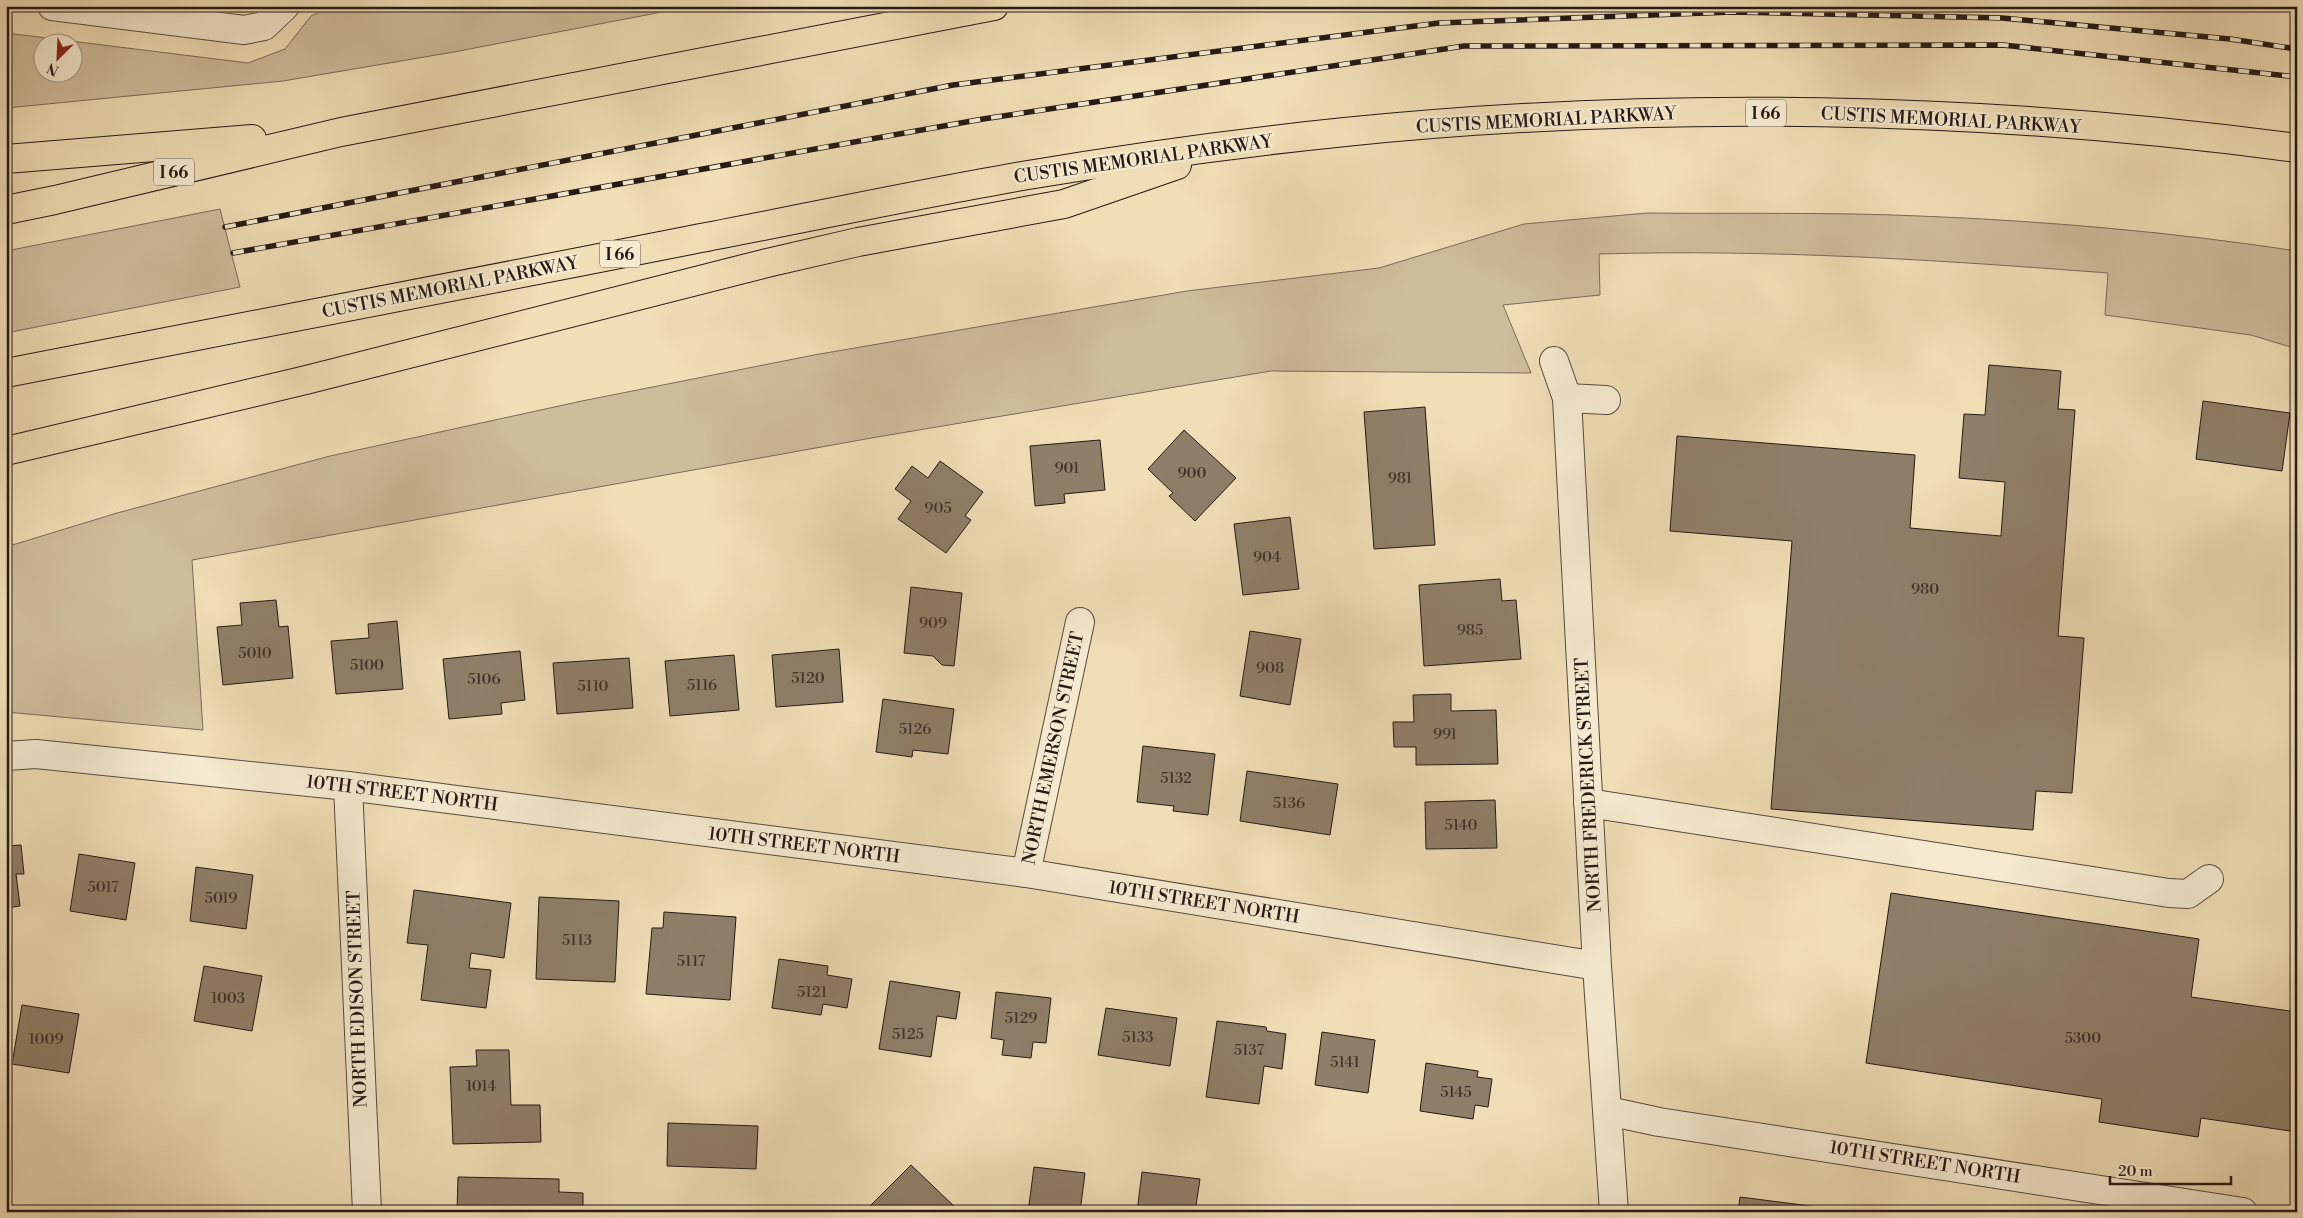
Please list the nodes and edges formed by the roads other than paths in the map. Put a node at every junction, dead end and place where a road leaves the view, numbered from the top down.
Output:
1 (52, 6) edge
2 (285, 6) edge
3 (994, 6) edge
4 (341, 132) junction
5 (1235, 145) junction
6 (2297, 148) edge
7 (6, 160) edge
8 (6, 210) edge
9 (1554, 361) dead end
10 (6, 373) edge
11 (1568, 398) junction
12 (1606, 400) dead end
13 (6, 451) edge
14 (1080, 622) dead end
15 (6, 756) edge
16 (348, 786) junction
17 (1588, 803) junction
18 (1026, 874) junction
19 (2208, 879) dead end
20 (1597, 966) junction
21 (1608, 1111) junction
22 (366, 1212) edge
23 (1614, 1212) edge
24 (2243, 1212) edge

1 - 2 street
3 - 4 highway, I 66
4 - 7 highway
4 - 8 highway, I 66
5 - 6 highway, CUSTIS MEMORIAL PARKWAY / I 66
5 - 10 highway, CUSTIS MEMORIAL PARKWAY / I 66
5 - 13 highway
9 - 11 street, NORTH FREDERICK STREET
11 - 12 street
11 - 17 street, NORTH FREDERICK STREET
14 - 18 street, NORTH EMERSON STREET
15 - 16 street, 10TH STREET NORTH
16 - 18 street, 10TH STREET NORTH
16 - 22 street, NORTH EDISON STREET
17 - 19 street
17 - 20 street, NORTH FREDERICK STREET
18 - 20 street, 10TH STREET NORTH
20 - 21 street, NORTH FREDERICK STREET
21 - 23 street, NORTH FREDERICK STREET
21 - 24 street, 10TH STREET NORTH

